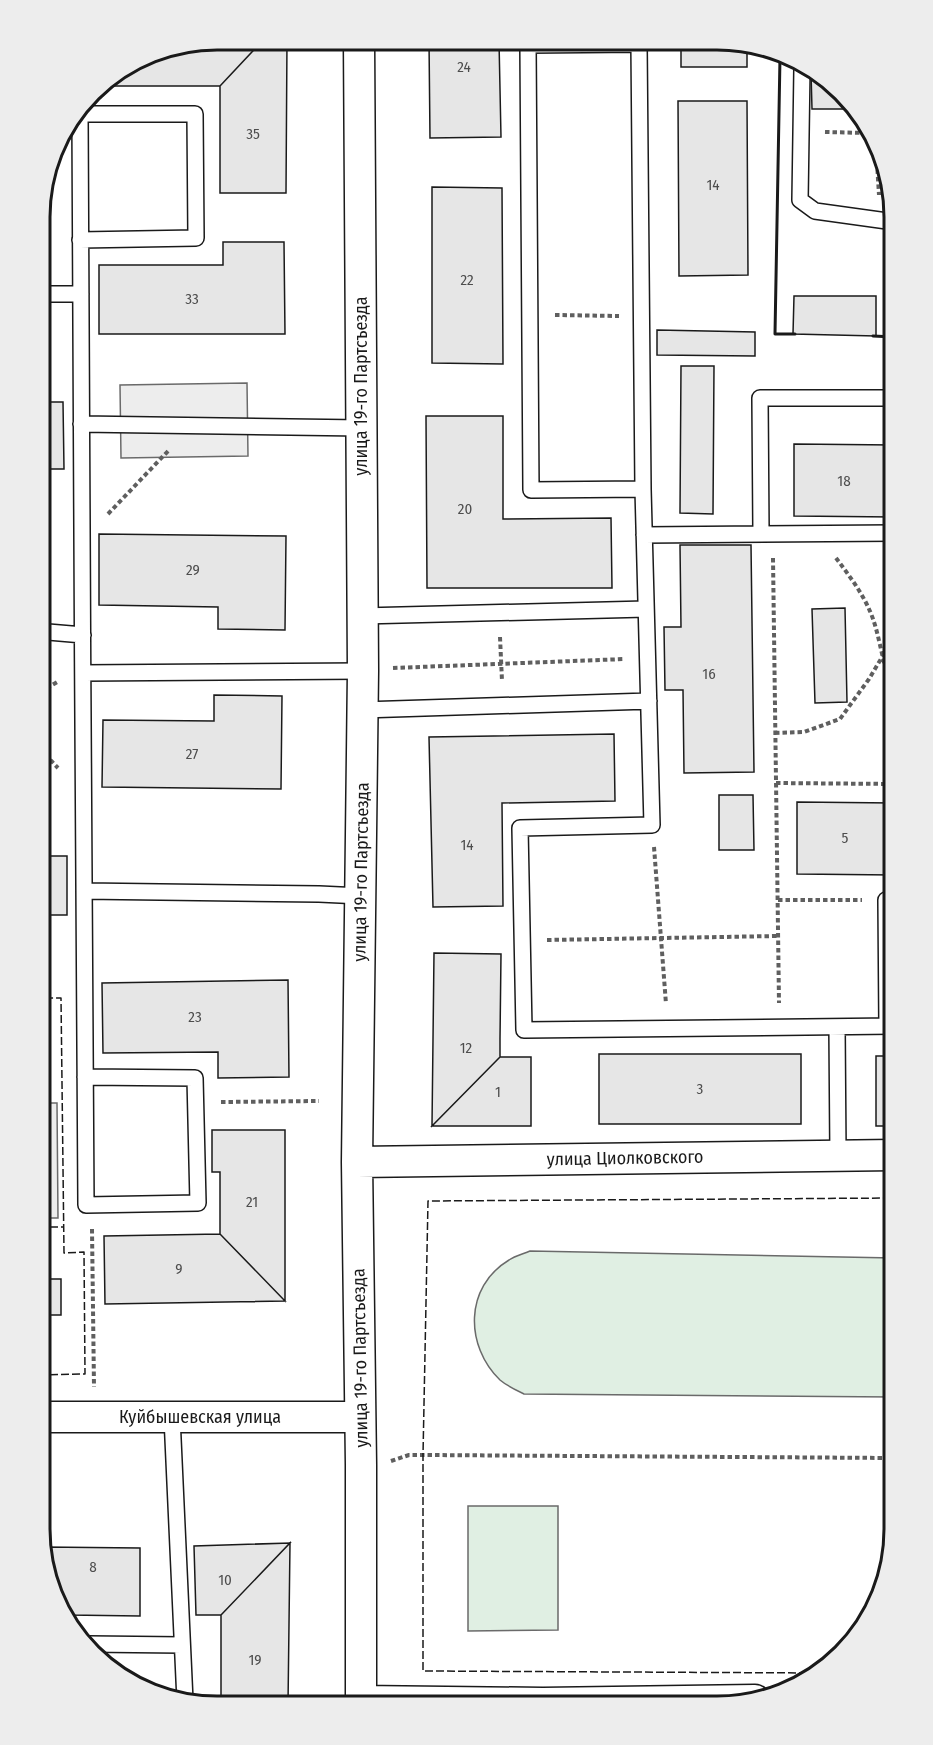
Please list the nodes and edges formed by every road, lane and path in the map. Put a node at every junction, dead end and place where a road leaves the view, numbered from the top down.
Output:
1 (528, 49) edge
2 (639, 49) edge
3 (359, 50) edge
4 (802, 74) edge
5 (85, 114) edge
6 (78, 124) edge
7 (802, 132) junction
8 (860, 133) edge
9 (877, 171) edge
10 (883, 207) edge
11 (884, 224) edge
12 (80, 240) junction
13 (49, 294) edge
14 (81, 294) junction
15 (530, 315) junction
16 (641, 316) junction
17 (884, 398) edge
18 (81, 424) junction
19 (192, 426) junction
20 (362, 428) junction
21 (643, 489) junction
22 (766, 533) junction
23 (818, 533) junction
24 (884, 533) edge
25 (644, 535) junction
26 (82, 544) junction
27 (646, 609) junction
28 (499, 613) junction
29 (362, 616) junction
30 (49, 632) edge
31 (83, 635) junction
32 (884, 653) edge
33 (884, 654) edge
34 (647, 658) junction
35 (501, 664) junction
36 (374, 670) junction
37 (83, 674) junction
38 (649, 701) junction
39 (503, 705) junction
40 (362, 710) junction
41 (775, 733) junction
42 (776, 783) junction
43 (884, 784) edge
44 (652, 825) junction
45 (84, 891) junction
46 (361, 896) junction
47 (778, 900) junction
48 (883, 900) edge
49 (778, 936) junction
50 (661, 938) junction
51 (522, 940) junction
52 (837, 1026) junction
53 (883, 1026) edge
54 (779, 1027) junction
55 (668, 1028) junction
56 (85, 1077) junction
57 (319, 1101) dead end
58 (196, 1102) junction
59 (838, 1155) junction
60 (883, 1155) edge
61 (357, 1162) junction
62 (92, 1205) junction
63 (94, 1390) dead end
64 (49, 1417) edge
65 (172, 1417) junction
66 (360, 1417) junction
67 (883, 1458) edge
68 (391, 1461) dead end
69 (96, 1644) edge
70 (182, 1645) junction
71 (185, 1692) edge
72 (361, 1696) edge

1 - 15 lane
2 - 16 lane
3 - 20 street, улица 19-го Партсъезда
4 - 7 lane
5 - 12 lane
6 - 12 lane
7 - 8 path
7 - 11 lane
9 - 10 path
12 - 14 lane
13 - 14 lane
14 - 18 lane
15 - 16 path
15 - 21 lane
16 - 21 lane
17 - 22 lane
18 - 19 lane
18 - 26 lane
19 - 20 lane
19 - 26 path
20 - 29 street, улица 19-го Партсъезда
21 - 25 lane
22 - 23 lane
22 - 25 lane
22 - 41 path
23 - 24 lane
23 - 32 path
25 - 27 lane
26 - 31 lane
27 - 28 lane
27 - 34 lane
28 - 29 lane
28 - 35 path
29 - 36 street, улица 19-го Партсъезда
30 - 31 lane
31 - 37 lane
33 - 41 path
34 - 35 path
34 - 38 lane
35 - 36 path
35 - 39 path
36 - 37 lane
36 - 40 street, улица 19-го Партсъезда
37 - 45 lane
38 - 39 lane
38 - 44 lane
39 - 40 lane
40 - 46 street, улица 19-го Партсъезда
41 - 42 path
42 - 43 path
42 - 47 path
44 - 50 path
44 - 51 lane
45 - 46 lane
45 - 56 lane
46 - 61 street, улица 19-го Партсъезда
47 - 48 path
47 - 49 path
49 - 50 path
49 - 54 path
50 - 51 path
50 - 55 path
51 - 55 lane
52 - 53 lane
52 - 54 lane
52 - 59 lane
54 - 55 lane
56 - 58 lane
56 - 62 lane
57 - 58 path
58 - 62 lane
59 - 60 street, улица Циолковского
59 - 61 street, улица Циолковского
61 - 66 street, улица 19-го Партсъезда
62 - 63 path
64 - 65 street, Куйбышевская улица
65 - 66 street, Куйбышевская улица
65 - 70 lane
66 - 72 street, улица 19-го Партсъезда
67 - 68 path
69 - 70 lane
70 - 71 lane

